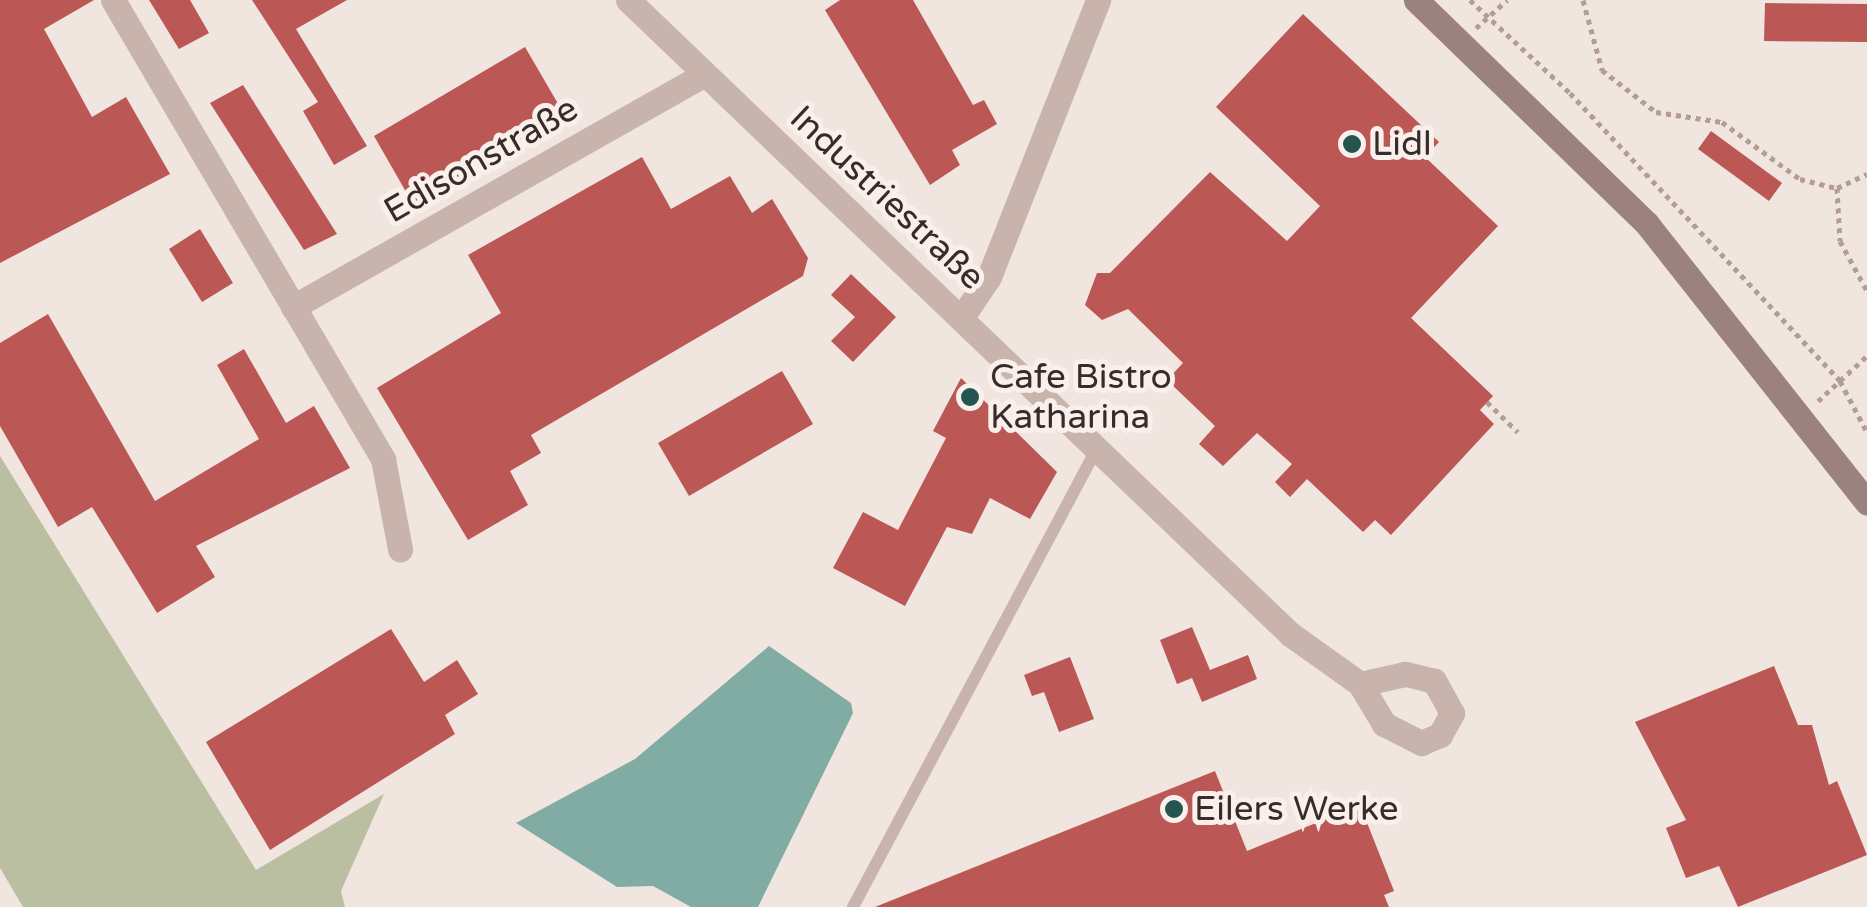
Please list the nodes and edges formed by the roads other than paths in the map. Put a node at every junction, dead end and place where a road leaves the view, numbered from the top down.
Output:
1 (113, 0) edge
2 (628, 0) edge
3 (1098, 0) edge
4 (1416, 0) edge
5 (704, 74) junction
6 (294, 307) junction
7 (962, 317) junction
8 (1096, 450) junction
9 (1867, 503) edge
10 (400, 549) dead end
11 (1360, 684) dead end
12 (853, 907) edge

1 - 6 street
2 - 5 street, Industriestraße
3 - 7 street
4 - 9 main road
5 - 6 street, Edisonstraße
5 - 7 street, Industriestraße
6 - 10 street
7 - 8 street, Industriestraße
8 - 11 street, Industriestraße
8 - 12 lane

